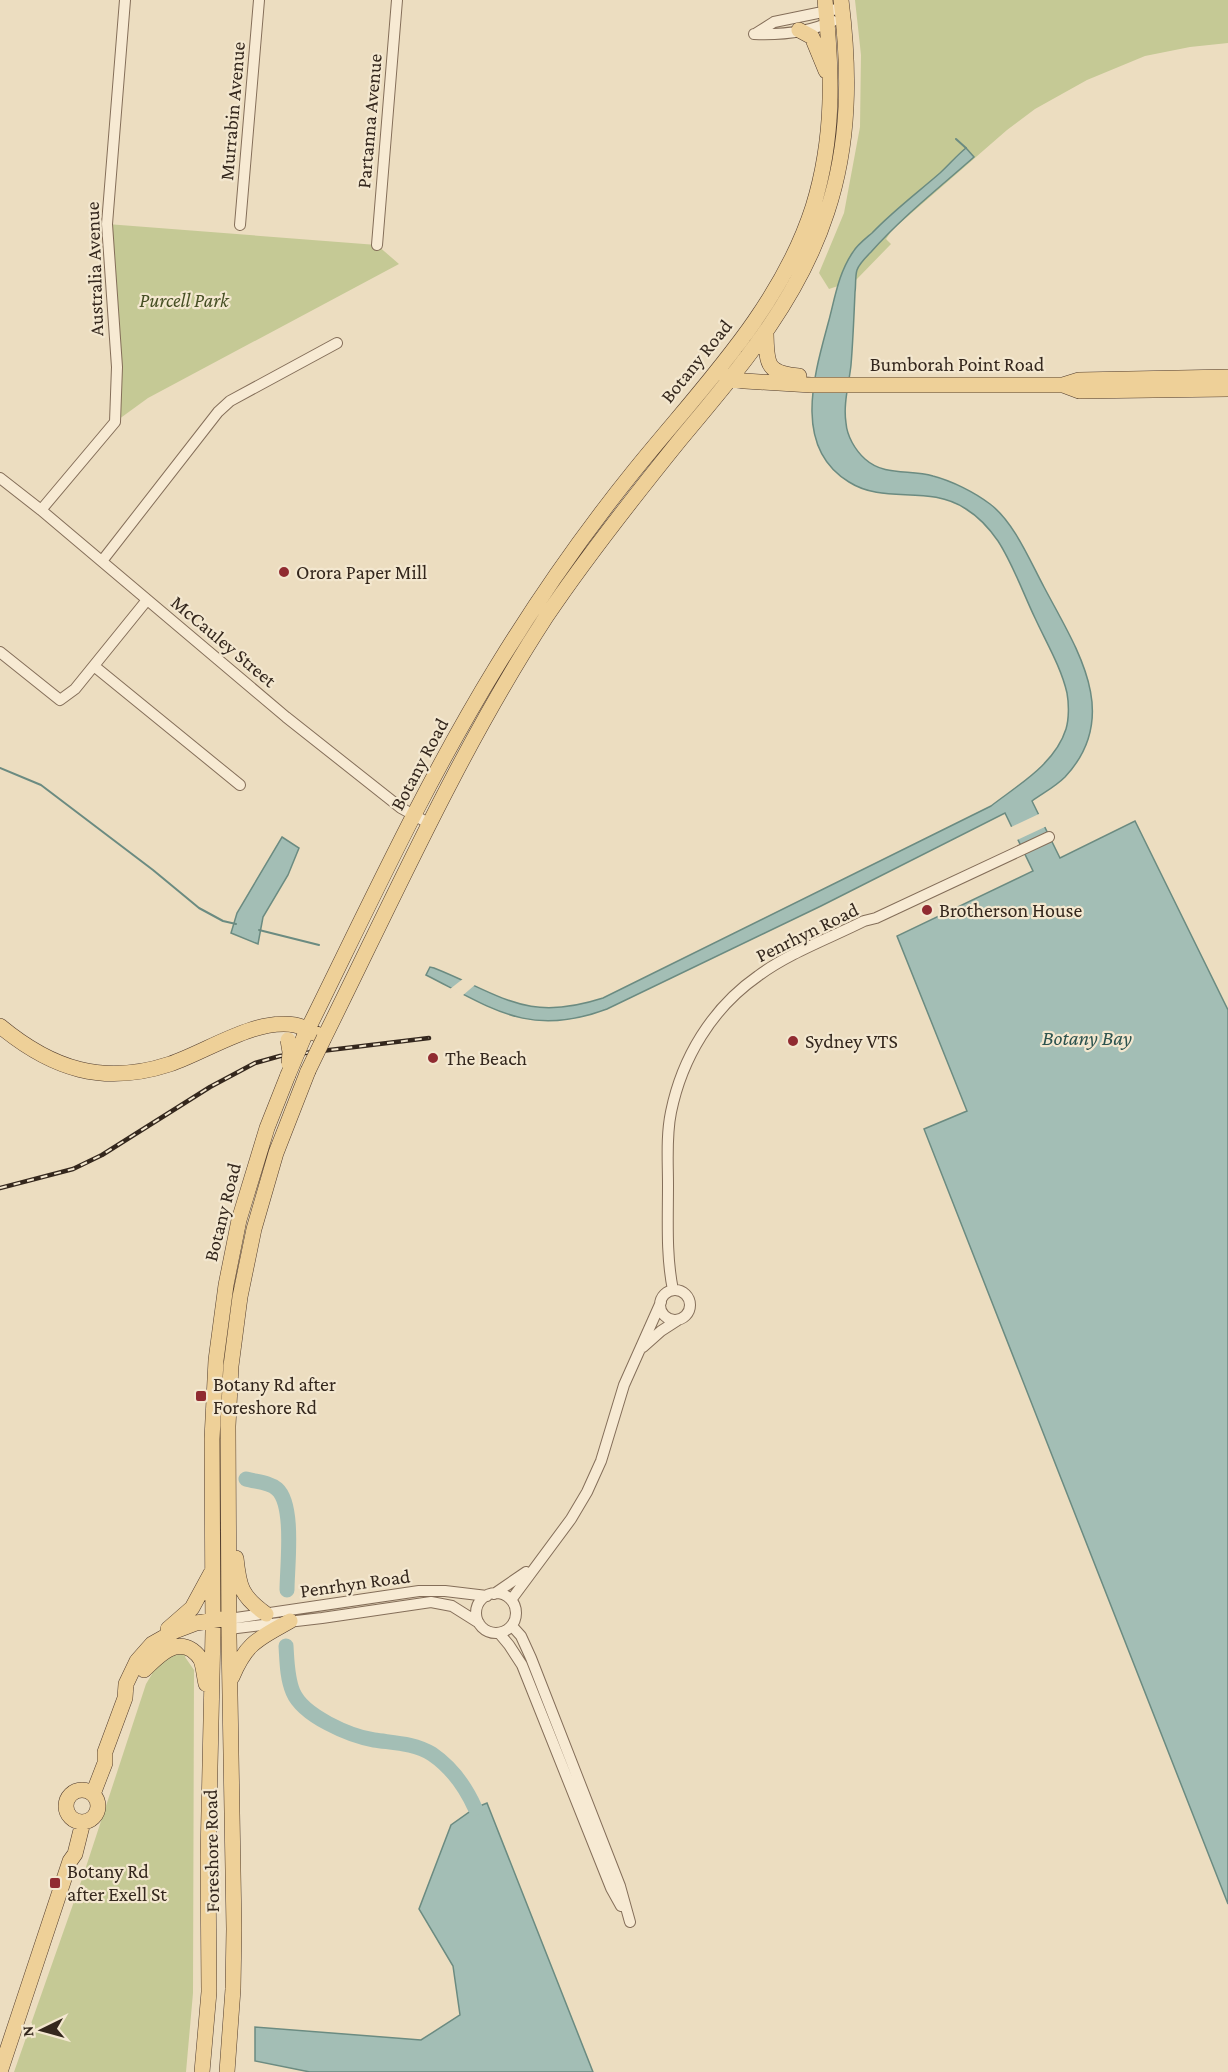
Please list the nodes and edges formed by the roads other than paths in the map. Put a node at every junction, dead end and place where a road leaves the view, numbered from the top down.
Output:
1 (125, 0) edge
2 (259, 0) edge
3 (397, 0) edge
4 (842, 6) edge
5 (826, 11) edge
6 (799, 30) junction
7 (831, 94) junction
8 (240, 225) dead end
9 (377, 245) dead end
10 (766, 333) junction
11 (337, 343) dead end
12 (718, 369) junction
13 (1228, 377) edge
14 (730, 379) junction
15 (812, 382) junction
16 (1195, 383) junction
17 (1228, 389) edge
18 (0, 478) edge
19 (41, 510) junction
20 (102, 561) junction
21 (147, 600) junction
22 (0, 652) edge
23 (94, 666) junction
24 (240, 785) dead end
25 (415, 815) junction
26 (430, 824) junction
27 (1049, 837) dead end
28 (0, 1026) edge
29 (316, 1034) junction
30 (234, 1037) junction
31 (288, 1076) junction
32 (673, 1290) junction
33 (661, 1302) junction
34 (678, 1320) junction
35 (641, 1349) junction
36 (229, 1495) junction
37 (534, 1567) junction
38 (212, 1570) junction
39 (490, 1595) junction
40 (432, 1596) junction
41 (511, 1600) junction
42 (266, 1614) junction
43 (290, 1621) junction
44 (479, 1623) junction
45 (229, 1624) junction
46 (213, 1626) junction
47 (512, 1626) junction
48 (499, 1634) junction
49 (152, 1644) junction
50 (527, 1661) junction
51 (144, 1670) junction
52 (230, 1682) junction
53 (125, 1698) junction
54 (211, 1715) junction
55 (88, 1792) junction
56 (78, 1820) junction
57 (0, 2072) edge
58 (202, 2072) edge
59 (228, 2072) edge

1 - 19 street, Australia Avenue
2 - 8 street, Murrabin Avenue
3 - 9 street, Partanna Avenue
4 - 5 street
4 - 10 main road, Botany Road
5 - 6 street
5 - 6 street
5 - 7 main road, Botany Road
6 - 7 main road
7 - 12 main road, Botany Road
10 - 14 main road, Botany Road
10 - 15 main road, Bumborah Point Road
11 - 20 street
12 - 14 main road
12 - 25 main road, Botany Road
13 - 16 main road, Bumborah Point Road
14 - 15 main road, Bumborah Point Road
14 - 26 main road, Botany Road
15 - 16 main road, Bumborah Point Road
16 - 17 main road, Bumborah Point Road
18 - 19 street, McCauley Street
19 - 20 street, McCauley Street
20 - 21 street, McCauley Street
21 - 23 street
21 - 25 street, McCauley Street
22 - 23 street
23 - 24 street
25 - 26 street, McCauley Street
25 - 29 main road, Botany Road
26 - 29 main road, Botany Road
27 - 32 street, Penrhyn Road
28 - 30 main road
29 - 30 main road
29 - 31 main road, Botany Road, bridge
29 - 36 main road, Botany Road, bridge
30 - 31 main road, bridge
31 - 38 main road, Botany Road
32 - 33 street
32 - 34 street, Penrhyn Road
33 - 34 street
33 - 35 street
34 - 35 street
35 - 37 street
36 - 42 main road
36 - 45 main road, Botany Road
37 - 39 street
37 - 41 street
38 - 46 main road, Botany Road
38 - 49 main road
39 - 40 street, Penrhyn Road
39 - 41 street
39 - 44 street
40 - 42 street, Penrhyn Road
40 - 43 street, Penrhyn Road
40 - 44 street, Penrhyn Road
41 - 47 street
42 - 45 street, Penrhyn Road
43 - 45 street, Penrhyn Road
43 - 52 main road
44 - 48 street
45 - 46 main road
45 - 52 main road, Foreshore Road
46 - 49 main road
46 - 51 main road
46 - 54 main road, Foreshore Road
47 - 48 street
47 - 50 street
48 - 50 street
49 - 53 main road
50 - 50 street
51 - 53 main road
51 - 54 main road
52 - 59 main road, Foreshore Road
53 - 55 main road
54 - 58 main road, Foreshore Road
55 - 56 main road
55 - 56 main road
56 - 57 main road

